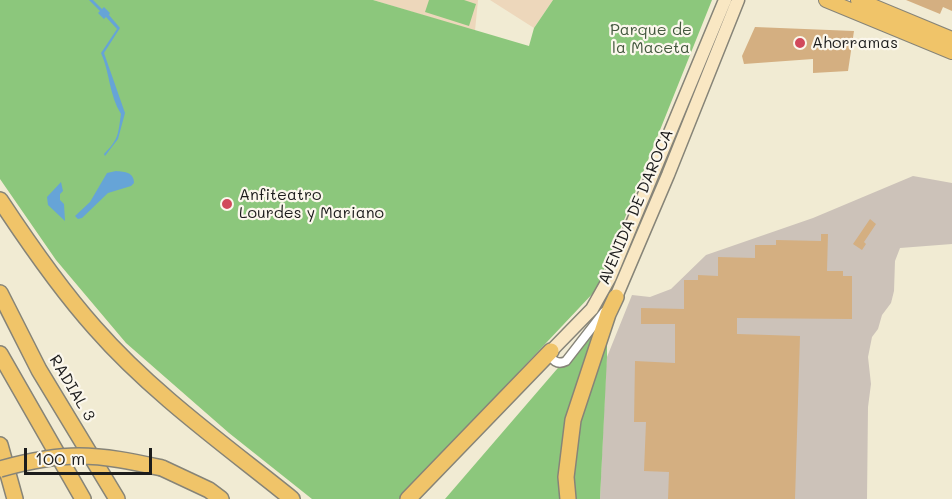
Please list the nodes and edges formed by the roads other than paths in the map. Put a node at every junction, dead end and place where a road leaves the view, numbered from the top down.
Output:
1 (725, 0) edge
2 (738, 0) edge
3 (825, 0) edge
4 (858, 0) edge
5 (952, 39) edge
6 (952, 52) edge
7 (0, 200) edge
8 (0, 293) edge
9 (615, 297) junction
10 (551, 351) junction
11 (0, 354) edge
12 (0, 445) edge
13 (0, 469) edge
14 (254, 471) junction
15 (15, 499) edge
16 (83, 499) edge
17 (117, 499) edge
18 (221, 499) edge
19 (282, 499) edge
20 (292, 499) edge
21 (408, 499) edge
22 (568, 499) edge

1 - 10 main road, AVENIDA DE DAROCA
2 - 9 main road, AVENIDA DE DAROCA
3 - 6 main road
4 - 5 main road
7 - 14 highway
8 - 17 highway, RADIAL 3
9 - 10 street, AVENIDA DE DAROCA
9 - 22 highway
10 - 21 highway
11 - 16 highway
12 - 15 highway
13 - 18 highway, bridge
14 - 19 highway
14 - 20 highway

